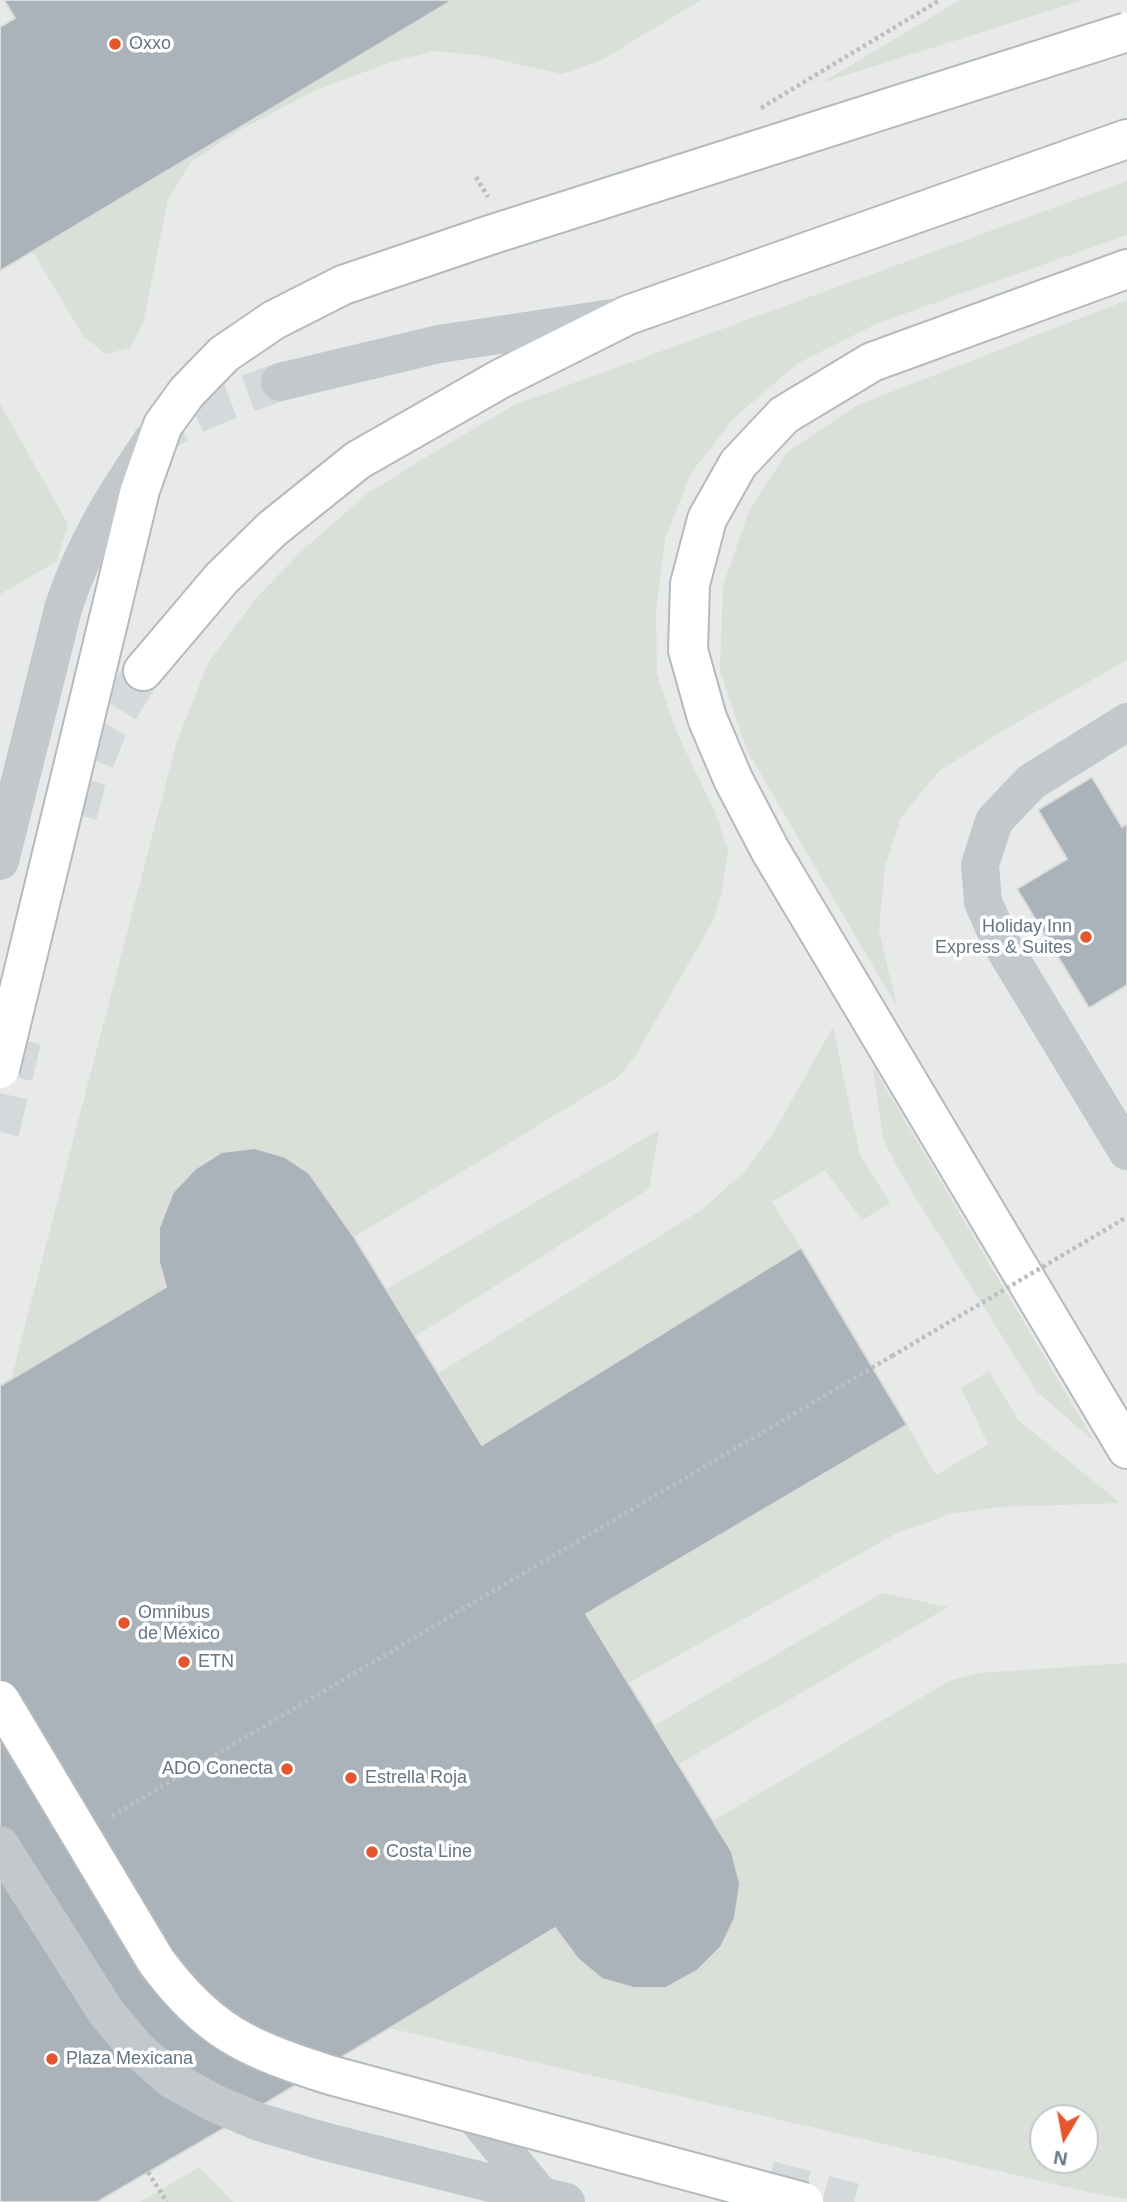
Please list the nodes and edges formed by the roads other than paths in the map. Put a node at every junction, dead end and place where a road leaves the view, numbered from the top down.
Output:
1 (1127, 32) edge
2 (1127, 139) edge
3 (1127, 269) edge
4 (628, 315) junction
5 (280, 382) tunnel mouth
6 (163, 425) junction
7 (143, 671) tunnel mouth
8 (1127, 722) edge
9 (0, 861) edge
10 (0, 1069) tunnel mouth
11 (1127, 1151) edge
12 (1127, 1449) edge
13 (0, 1700) edge
14 (0, 1845) edge
15 (472, 2113) junction
16 (553, 2199) edge
17 (804, 2202) tunnel mouth

1 - 6 main road, bridge
2 - 4 main road
3 - 12 main road
4 - 5 street
4 - 7 main road
6 - 9 street, bridge
6 - 10 main road, bridge
8 - 11 street
13 - 15 main road, bridge
14 - 16 street, bridge
15 - 16 street, bridge
15 - 17 main road, bridge

